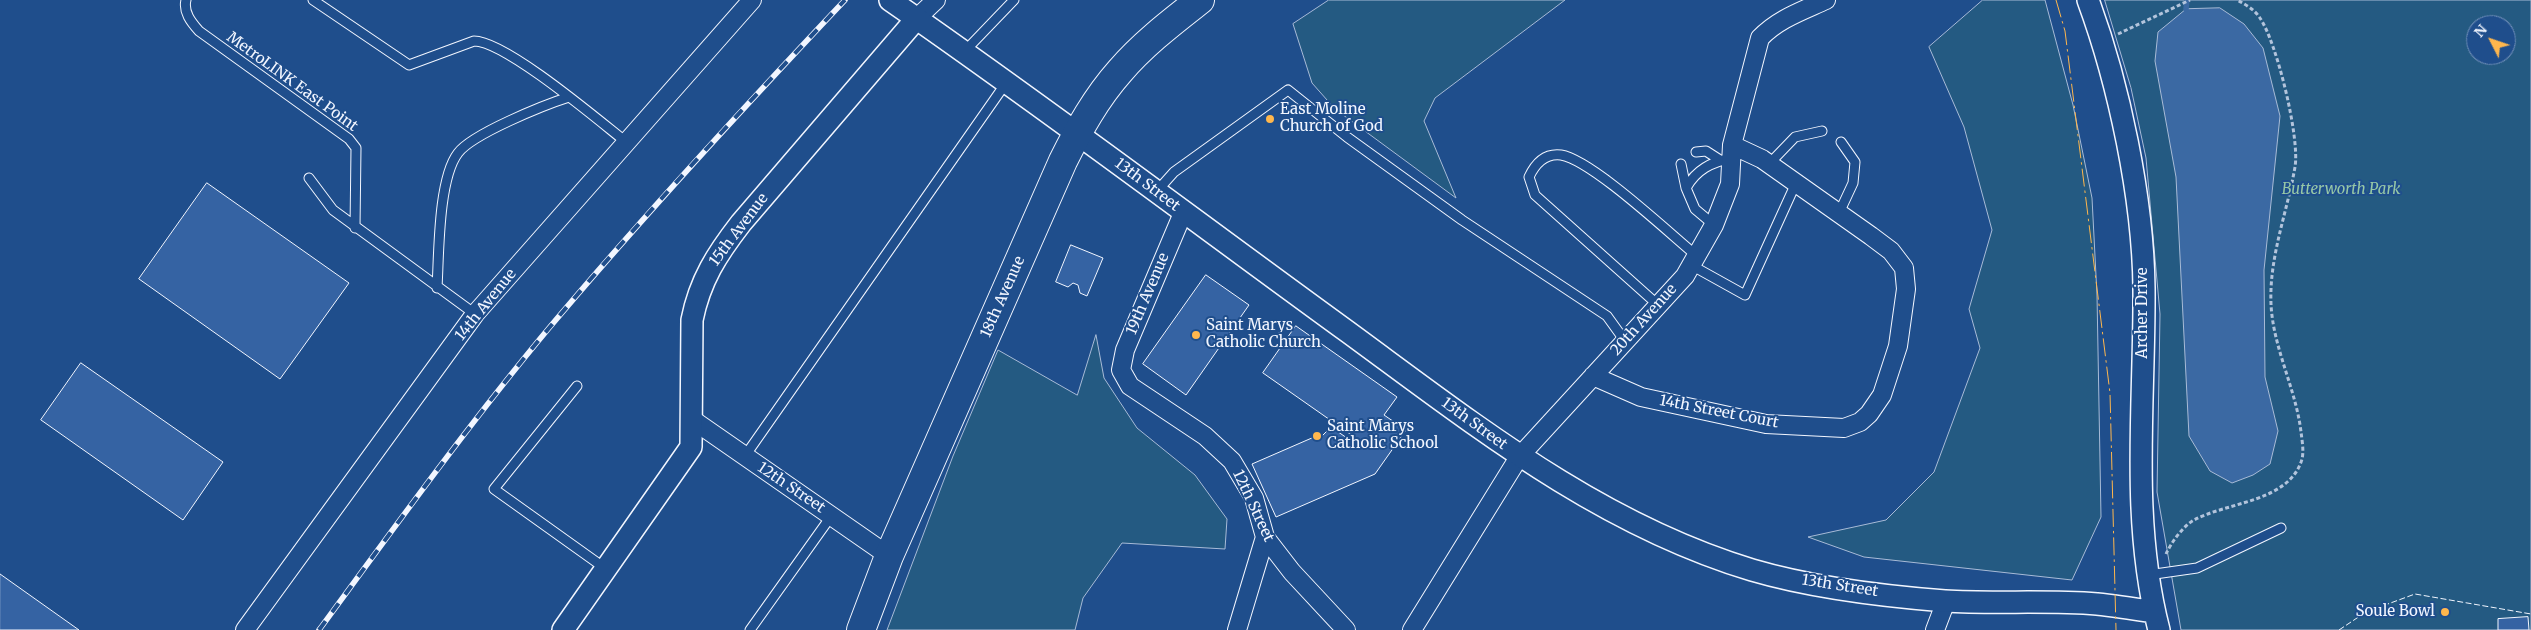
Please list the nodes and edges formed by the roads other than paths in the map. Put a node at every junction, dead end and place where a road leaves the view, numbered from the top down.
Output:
1 (186, 0) edge
2 (313, 0) edge
3 (752, 0) edge
4 (890, 0) edge
5 (936, 0) edge
6 (1014, 0) edge
7 (1200, 0) edge
8 (1826, 0) edge
9 (2088, 0) edge
10 (917, 18) junction
11 (963, 54) junction
12 (1006, 83) junction
13 (569, 97) junction
14 (1822, 131) dead end
15 (1077, 134) junction
16 (626, 142) junction
17 (1841, 142) dead end
18 (1696, 152) dead end
19 (1728, 154) junction
20 (1681, 164) dead end
21 (1769, 164) junction
22 (309, 178) dead end
23 (1796, 183) junction
24 (1686, 188) junction
25 (1156, 192) junction
26 (1183, 213) junction
27 (1839, 213) junction
28 (1714, 225) junction
29 (355, 228) junction
30 (1694, 261) junction
31 (437, 288) junction
32 (1658, 305) junction
33 (475, 314) junction
34 (1625, 341) junction
35 (1593, 376) junction
36 (1124, 378) joint
37 (577, 386) dead end
38 (693, 420) junction
39 (745, 456) junction
40 (1519, 457) junction
41 (832, 515) junction
42 (2281, 528) dead end
43 (1265, 537) junction
44 (889, 556) junction
45 (606, 569) junction
46 (2157, 574) junction
47 (1946, 601) junction
48 (2157, 621) edge
49 (245, 630) edge
50 (563, 630) edge
51 (750, 630) edge
52 (861, 630) edge
53 (1237, 630) edge
54 (1346, 630) edge
55 (1412, 630) edge
56 (1935, 630) edge

1 - 29 lane, MetroLINK East Point
2 - 13 lane
3 - 16 street, 14th Avenue
4 - 10 street, 13th Street
5 - 10 street, 15th Avenue
6 - 11 lane
7 - 15 main road, 18th Avenue
8 - 19 street, 20th Avenue
9 - 46 street, Archer Drive
10 - 11 street, 13th Street
10 - 38 street, 15th Avenue
11 - 12 street, 13th Street
12 - 15 street, 13th Street
12 - 39 lane
13 - 16 lane
13 - 31 lane
14 - 21 lane
15 - 25 street, 13th Street
15 - 44 main road, 18th Avenue
16 - 33 street, 14th Avenue
17 - 27 lane
18 - 19 lane
19 - 21 street, 14th Street Court
19 - 24 lane
19 - 28 street, 20th Avenue
20 - 24 lane
21 - 23 street, 14th Street Court
22 - 29 lane
23 - 27 street, 14th Street Court
23 - 30 lane
24 - 28 lane
25 - 26 street, 13th Street
25 - 34 lane
26 - 36 street, 19th Avenue
26 - 40 street, 13th Street
27 - 35 street, 14th Street Court
28 - 30 street, 20th Avenue
29 - 31 lane
30 - 32 street, 20th Avenue
30 - 32 lane
31 - 33 lane
32 - 34 street, 20th Avenue
33 - 49 street, 14th Avenue
34 - 35 street, 20th Avenue
35 - 40 street, 20th Avenue
36 - 43 street, 12th Street
37 - 45 lane
38 - 39 street, 12th Street
38 - 45 street, 15th Avenue
39 - 41 street, 12th Street
40 - 47 street, 13th Street
40 - 55 street, 20th Avenue
41 - 44 street, 12th Street
41 - 51 lane
42 - 46 lane
43 - 53 street
43 - 54 street, 12th Street
44 - 52 main road, 18th Avenue
45 - 50 street, 15th Avenue
46 - 48 street, Archer Drive
47 - 48 street, 13th Street
47 - 56 street

